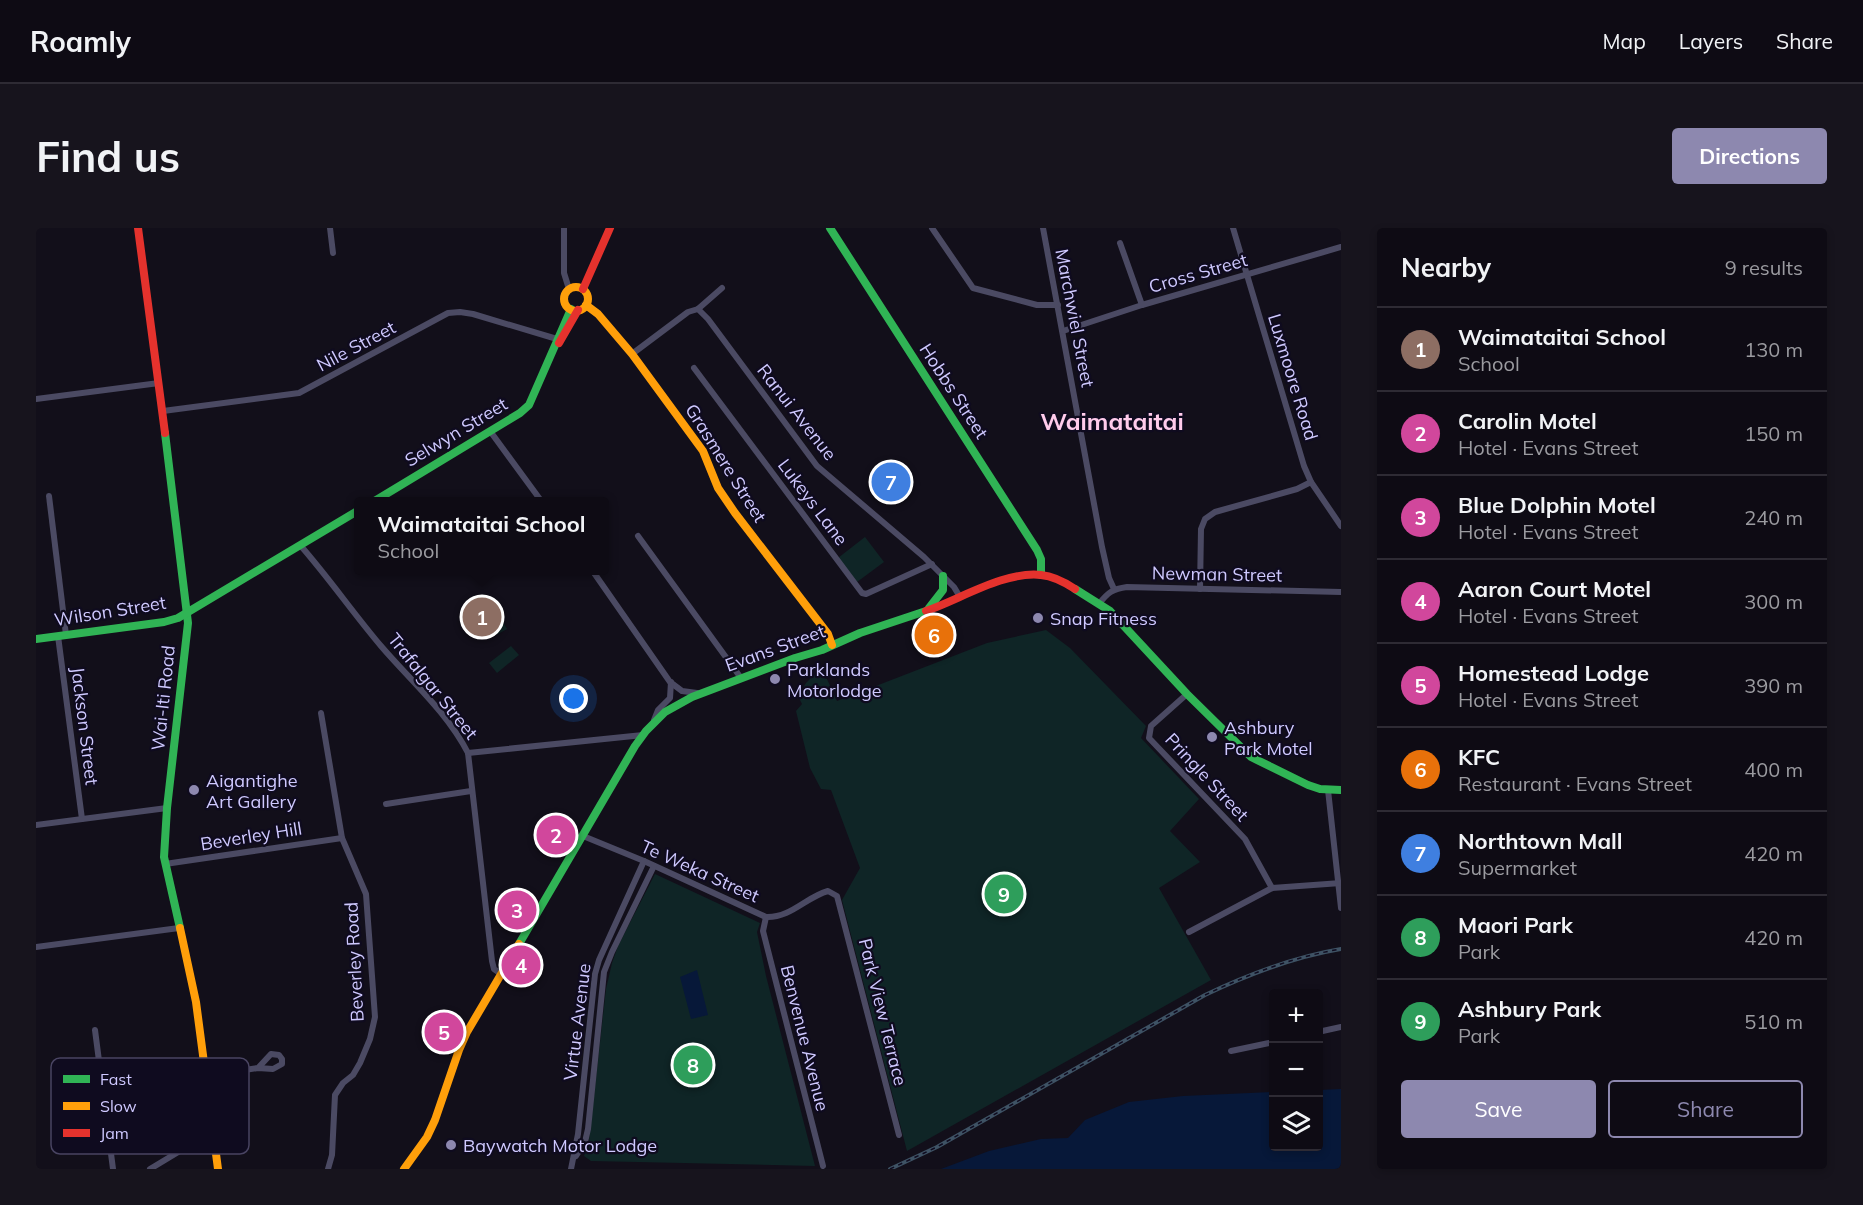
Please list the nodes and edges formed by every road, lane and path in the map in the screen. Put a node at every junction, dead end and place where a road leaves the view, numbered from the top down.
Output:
1 (138, 228) edge
2 (330, 228) edge
3 (564, 228) edge
4 (610, 228) edge
5 (830, 228) edge
6 (932, 228) edge
7 (1043, 228) edge
8 (1233, 228) edge
9 (1120, 243) dead end
10 (1341, 247) edge
11 (333, 253) dead end
12 (1247, 275) junction
13 (722, 288) dead end
14 (569, 289) junction
15 (583, 289) junction
16 (586, 305) junction
17 (1058, 305) junction
18 (1142, 305) junction
19 (698, 309) junction
20 (574, 310) junction
21 (1063, 331) junction
22 (557, 343) junction
23 (632, 354) junction
24 (694, 368) dead end
25 (159, 384) junction
26 (36, 399) edge
27 (163, 411) junction
28 (490, 431) junction
29 (1311, 482) junction
30 (49, 496) dead end
31 (380, 497) edge
32 (539, 497) edge
33 (354, 513) edge
34 (1341, 526) edge
35 (638, 536) dead end
36 (300, 546) junction
37 (932, 564) junction
38 (595, 575) edge
39 (1041, 575) junction
40 (943, 576) junction
41 (1114, 589) junction
42 (1200, 589) junction
43 (1341, 592) edge
44 (960, 597) junction
45 (1099, 604) junction
46 (926, 610) junction
47 (187, 612) junction
48 (62, 636) junction
49 (36, 639) edge
50 (832, 645) junction
51 (741, 678) junction
52 (670, 682) junction
53 (701, 693) junction
54 (1187, 694) junction
55 (321, 713) dead end
56 (652, 725) junction
57 (643, 735) junction
58 (468, 753) junction
59 (1328, 790) junction
60 (1341, 790) edge
61 (471, 791) junction
62 (386, 804) dead end
63 (167, 808) junction
64 (82, 819) junction
65 (36, 825) edge
66 (583, 836) junction
67 (342, 838) junction
68 (644, 861) junction
69 (165, 864) junction
70 (654, 866) junction
71 (1340, 883) edge
72 (1272, 888) junction
73 (837, 896) joint
74 (1341, 908) edge
75 (766, 917) junction
76 (179, 928) junction
77 (1189, 932) dead end
78 (36, 946) edge
79 (501, 974) junction
80 (1341, 1027) edge
81 (95, 1030) dead end
82 (1323, 1031) edge
83 (1269, 1043) edge
84 (1231, 1051) dead end
85 (99, 1058) edge
86 (204, 1058) edge
87 (258, 1068) dead end
88 (249, 1069) edge
89 (899, 1135) dead end
90 (111, 1154) edge
91 (175, 1154) edge
92 (216, 1154) edge
93 (574, 1159) junction
94 (823, 1166) dead end
95 (113, 1169) edge
96 (150, 1169) edge
97 (218, 1169) edge
98 (328, 1169) edge
99 (404, 1169) edge
100 (571, 1169) edge

1 - 25 main road, Wai-Iti Road
2 - 11 street
3 - 14 street
4 - 15 main road
5 - 39 main road, Hobbs Street
6 - 17 street
7 - 17 street, Marchwiel Street
8 - 12 street, Luxmoore Road
9 - 18 street
10 - 12 street, Cross Street
12 - 18 street, Cross Street
12 - 29 street, Luxmoore Road
13 - 19 street
14 - 15 main road
14 - 20 main road
15 - 16 main road
16 - 20 main road
16 - 23 main road, Grasmere Street
17 - 21 street, Marchwiel Street
18 - 21 street, Cross Street
19 - 23 street
19 - 37 street, Ranui Avenue
20 - 22 main road, Selwyn Street
21 - 41 street, Marchwiel Street
22 - 27 street, Nile Street
22 - 28 main road, Selwyn Street
23 - 50 main road, Grasmere Street
24 - 37 street, Lukeys Lane
25 - 26 street
25 - 27 main road, Wai-Iti Road
27 - 47 main road, Wai-Iti Road
28 - 31 main road, Selwyn Street
28 - 32 street
29 - 34 street, Luxmoore Road
29 - 42 street
30 - 48 street, Jackson Street
33 - 36 main road
35 - 51 street
36 - 47 main road
36 - 58 street, Trafalgar Street
37 - 40 street, Ranui Avenue
38 - 52 street
39 - 44 main road, Evans Street
39 - 45 main road, Evans Street
40 - 44 street, Ranui Avenue
40 - 46 main road
41 - 42 street, Newman Street
41 - 45 street
42 - 43 street, Newman Street
44 - 46 main road, Evans Street
45 - 54 main road, Evans Street
46 - 50 main road, Evans Street
47 - 48 main road, Wilson Street
47 - 63 main road, Wai-Iti Road
48 - 49 main road, Wilson Street
48 - 64 street, Jackson Street
50 - 51 main road, Evans Street
51 - 53 main road, Evans Street
52 - 53 street
52 - 56 street
53 - 56 main road, Evans Street
54 - 59 main road, Evans Street
54 - 72 street, Pringle Street
55 - 67 street, Beverley Road
56 - 57 main road, Evans Street
57 - 58 street
57 - 66 main road, Evans Street
58 - 61 street, Trafalgar Street
59 - 60 main road, Evans Street
59 - 71 street
61 - 62 street
61 - 79 street, Trafalgar Street
63 - 64 street
63 - 69 main road, Wai-Iti Road
64 - 65 street
66 - 68 street, Te Weka Street
66 - 79 main road, Evans Street
67 - 69 street, Beverley Hill
67 - 98 street, Beverley Road
68 - 70 street, Te Weka Street
68 - 93 street, Virtue Avenue
69 - 76 main road, Wai-Iti Road
70 - 75 street, Te Weka Street
70 - 93 street, Virtue Avenue
71 - 72 street
71 - 74 street
72 - 77 street
73 - 75 street, Te Weka Street
73 - 89 street, Park View Terrace
75 - 94 street, Benvenue Avenue
76 - 78 street
76 - 86 main road, Wai-Iti Road
79 - 99 main road, Evans Street
80 - 82 street
81 - 85 street
83 - 84 street
87 - 88 street
90 - 95 street
91 - 96 street
92 - 97 main road, Wai-Iti Road
93 - 100 street, Virtue Avenue

